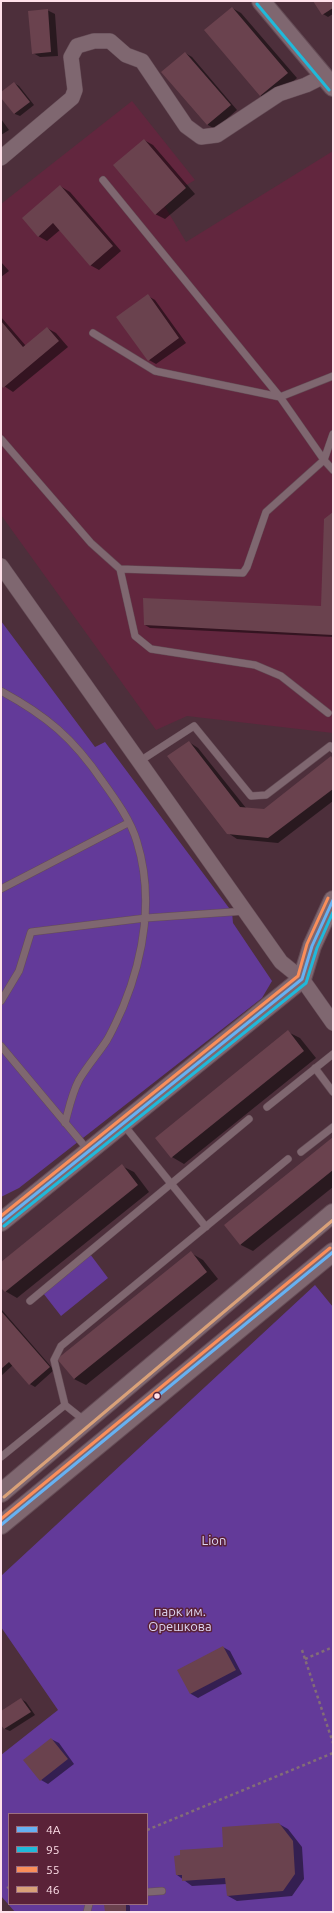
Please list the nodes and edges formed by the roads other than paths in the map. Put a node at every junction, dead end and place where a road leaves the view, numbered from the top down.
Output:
1 (261, 1) edge
2 (328, 81) edge
3 (1, 158) edge
4 (103, 180) dead end
5 (93, 333) dead end
6 (333, 376) edge
7 (280, 397) junction
8 (333, 434) edge
9 (1, 439) edge
10 (324, 460) junction
11 (333, 470) edge
12 (1, 566) edge
13 (120, 569) junction
14 (1, 691) edge
15 (328, 713) dead end
16 (333, 749) edge
17 (140, 761) junction
18 (128, 823) junction
19 (1, 889) edge
20 (333, 900) edge
21 (246, 911) junction
22 (146, 918) junction
23 (302, 979) junction
24 (1, 1001) edge
25 (333, 1023) edge
26 (1, 1046) edge
27 (333, 1054) edge
28 (315, 1068) junction
29 (333, 1092) edge
30 (267, 1107) dead end
31 (249, 1119) dead end
32 (65, 1123) junction
33 (122, 1124) junction
34 (333, 1127) edge
35 (89, 1151) junction
36 (301, 1152) dead end
37 (288, 1159) dead end
38 (171, 1184) junction
39 (333, 1213) edge
40 (1, 1222) edge
41 (206, 1227) junction
42 (333, 1252) edge
43 (30, 1301) dead end
44 (189, 1334) junction
45 (206, 1356) junction
46 (65, 1405) junction
47 (85, 1422) junction
48 (1, 1457) edge
49 (1, 1493) edge
50 (1, 1525) edge
51 (162, 1891) dead end
52 (148, 1892) edge

1 - 2 street
2 - 3 street
4 - 7 lane
5 - 7 lane
6 - 7 lane
7 - 10 lane
8 - 10 lane
9 - 13 lane
10 - 11 lane
10 - 13 lane
12 - 17 street
13 - 15 lane
14 - 18 lane
16 - 17 lane
17 - 21 street
18 - 19 lane
18 - 22 lane
20 - 23 street
21 - 22 lane
21 - 23 street
22 - 24 lane
22 - 32 lane
23 - 25 street
23 - 33 street
26 - 32 lane
27 - 28 lane
28 - 29 lane
28 - 30 lane
31 - 38 lane
32 - 35 lane
33 - 35 street
33 - 38 lane
34 - 36 lane
35 - 40 street
37 - 41 lane
38 - 41 lane
38 - 43 lane
39 - 44 street
41 - 46 lane
42 - 45 street
44 - 45 street
44 - 47 street
45 - 50 street
46 - 47 lane
46 - 48 lane
47 - 49 street
51 - 52 lane

